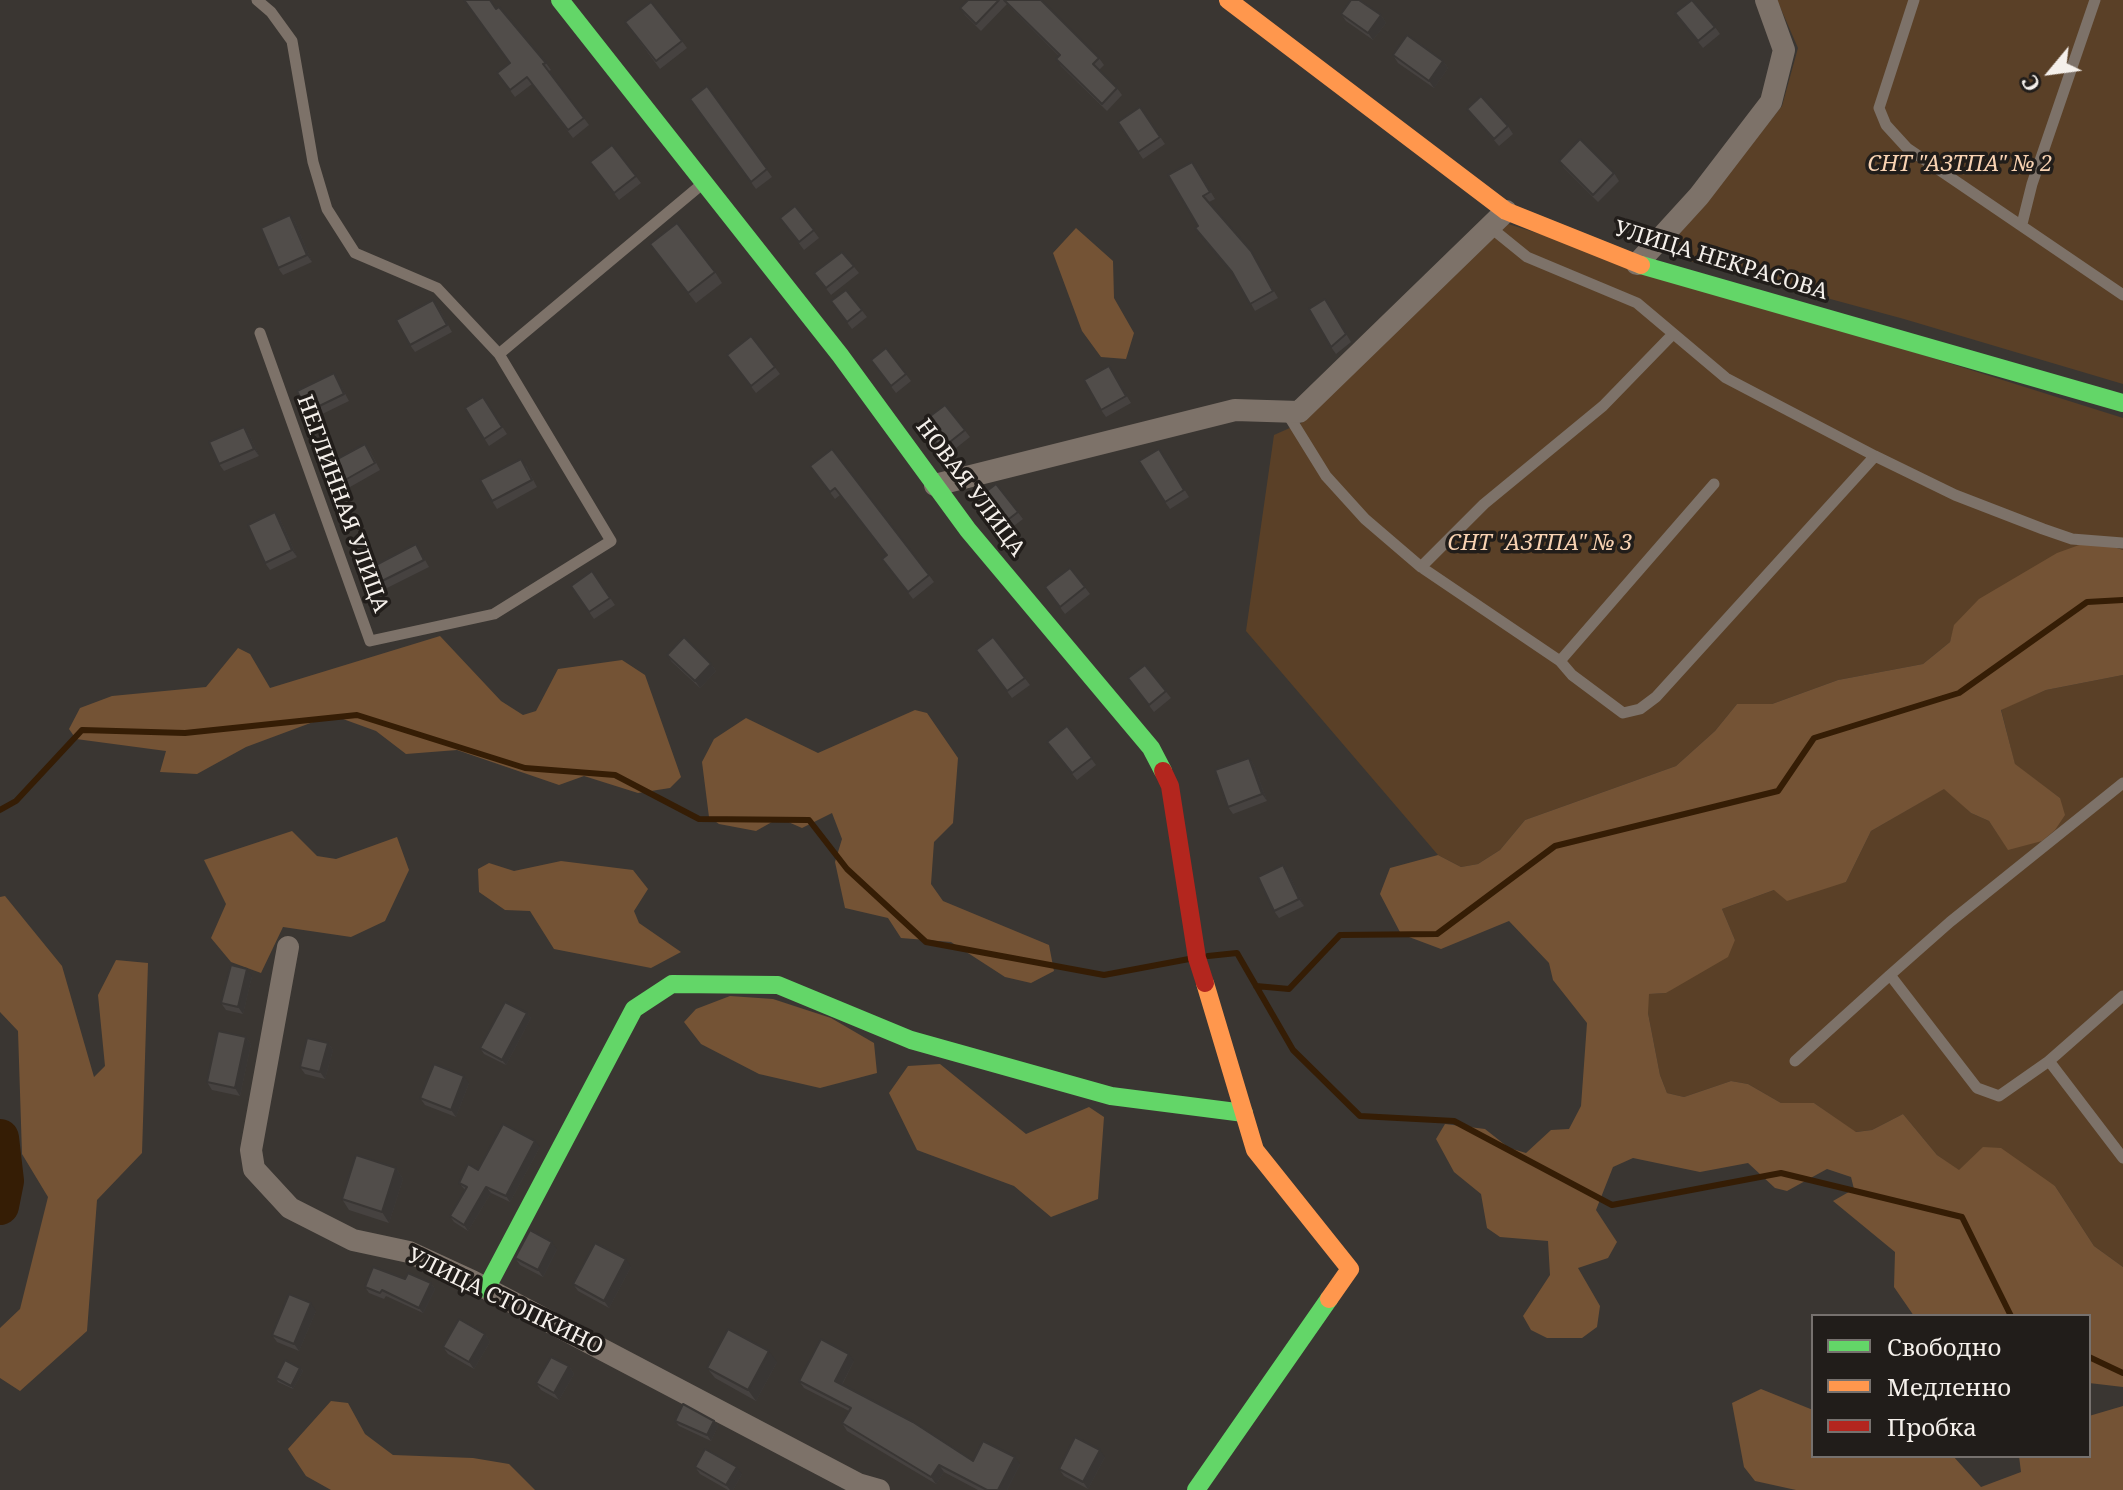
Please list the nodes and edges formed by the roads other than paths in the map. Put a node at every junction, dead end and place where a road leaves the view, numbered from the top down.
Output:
1 (257, 0) edge
2 (560, 0) edge
3 (1228, 0) edge
4 (1766, 0) edge
5 (2095, 0) edge
6 (1909, 3) edge
7 (704, 182) junction
8 (1506, 211) junction
9 (2022, 224) junction
10 (1490, 227) junction
11 (1637, 264) junction
12 (2123, 295) edge
13 (260, 333) dead end
14 (1672, 335) junction
15 (499, 354) junction
16 (2123, 403) edge
17 (1286, 412) junction
18 (1875, 456) junction
19 (1714, 484) dead end
20 (935, 485) junction
21 (2123, 543) edge
22 (1421, 567) junction
23 (1560, 661) junction
24 (2123, 783) edge
25 (288, 947) dead end
26 (1890, 975) junction
27 (2123, 996) edge
28 (1795, 1061) dead end
29 (2049, 1061) junction
30 (1244, 1113) junction
31 (2123, 1158) edge
32 (486, 1289) junction
33 (879, 1490) edge
34 (1196, 1490) edge

1 - 15 lane, НЕГЛИННАЯ УЛИЦА
2 - 7 street, НОВАЯ УЛИЦА
3 - 8 street, УЛИЦА НЕКРАСОВА
4 - 11 street
5 - 9 lane
6 - 9 lane
7 - 15 lane
7 - 20 street, НОВАЯ УЛИЦА
8 - 10 street
8 - 11 street, УЛИЦА НЕКРАСОВА
9 - 12 lane
10 - 14 lane
10 - 17 street
11 - 16 street, УЛИЦА НЕКРАСОВА
13 - 15 lane, НЕГЛИННАЯ УЛИЦА
14 - 18 lane
14 - 22 lane
17 - 20 street
17 - 22 lane
18 - 21 lane
18 - 23 lane
19 - 23 lane
20 - 30 street, НОВАЯ УЛИЦА
22 - 23 lane
24 - 26 lane
25 - 32 street, УЛИЦА СТОПКИНО
26 - 28 lane
26 - 29 lane
27 - 29 lane
29 - 31 lane
30 - 32 street
30 - 34 street, НОВАЯ УЛИЦА
32 - 33 street, УЛИЦА СТОПКИНО

